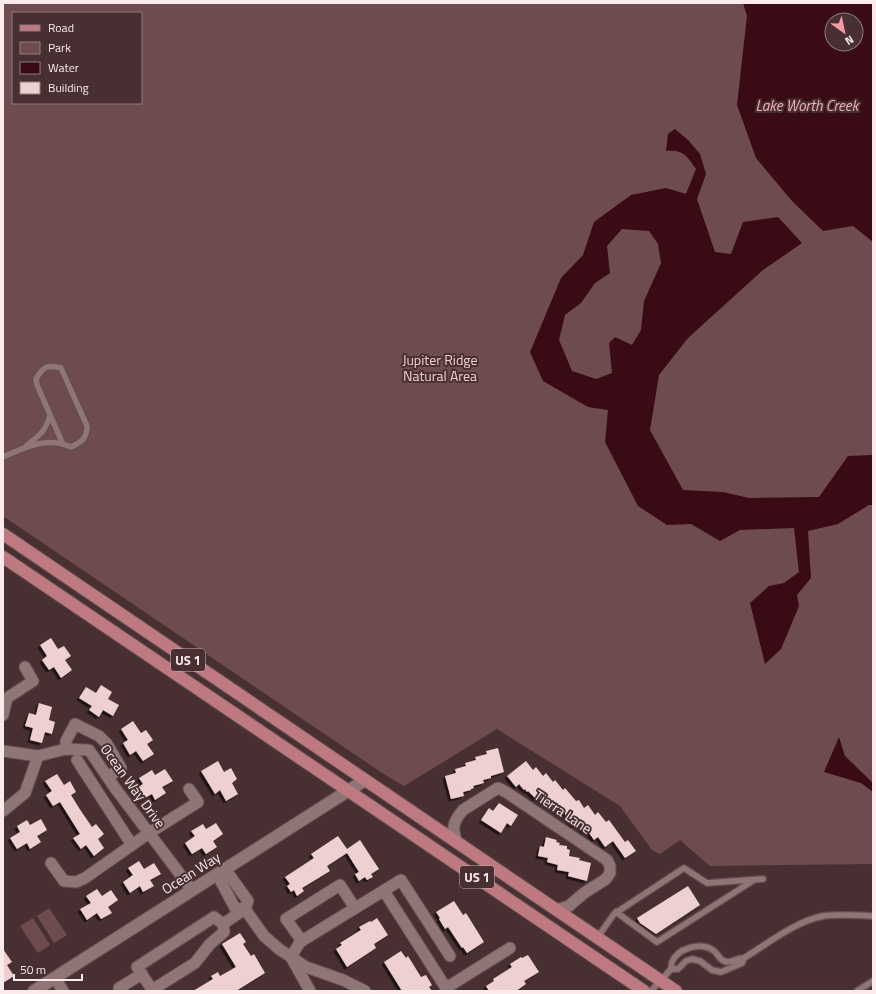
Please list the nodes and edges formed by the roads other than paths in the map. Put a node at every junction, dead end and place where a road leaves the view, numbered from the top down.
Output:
1 (50, 416) junction
2 (62, 442) junction
3 (23, 448) junction
4 (3, 457) edge
5 (3, 534) edge
6 (3, 557) edge
7 (25, 667) dead end
8 (3, 715) edge
9 (66, 749) junction
10 (3, 751) edge
11 (38, 756) junction
12 (77, 760) dead end
13 (108, 777) junction
14 (365, 780) junction
15 (190, 789) dead end
16 (349, 791) junction
17 (3, 811) edge
18 (149, 833) junction
19 (457, 843) junction
20 (132, 845) junction
21 (51, 863) dead end
22 (221, 872) junction
23 (756, 879) junction
24 (763, 879) dead end
25 (192, 890) junction
26 (384, 891) junction
27 (356, 908) junction
28 (245, 909) junction
29 (556, 910) junction
30 (616, 912) junction
31 (873, 916) edge
32 (223, 924) junction
33 (598, 938) junction
34 (302, 941) junction
35 (510, 948) dead end
36 (450, 956) dead end
37 (290, 957) junction
38 (744, 958) junction
39 (671, 969) junction
40 (142, 974) junction
41 (660, 980) junction
42 (873, 981) edge
43 (51, 984) edge
44 (34, 991) edge
45 (63, 991) edge
46 (121, 991) edge
47 (152, 991) edge
48 (310, 991) edge
49 (365, 991) edge
50 (644, 991) edge
51 (651, 991) edge
52 (676, 991) edge
53 (857, 991) edge

1 - 2 lane
1 - 2 lane
1 - 3 lane
2 - 3 lane
3 - 4 lane
5 - 14 main road, US 1
6 - 16 main road, US 1
7 - 8 street
9 - 11 street, Ocean Way Drive
9 - 13 street, Ocean Way Drive
9 - 13 street
10 - 11 street, Ocean Way Drive
11 - 17 street
12 - 20 street
13 - 18 street, Ocean Way Drive
14 - 16 street, Ocean Way
14 - 19 main road, US 1
15 - 18 street
16 - 22 street, Ocean Way
16 - 50 main road, US 1
18 - 20 street
18 - 25 street, Ocean Way Drive
19 - 29 main road, US 1
19 - 29 street, Tierra Lane
20 - 21 street
22 - 25 street, Ocean Way
22 - 28 street
23 - 24 lane
23 - 30 lane
23 - 30 lane
25 - 43 street, Ocean Way
26 - 27 street
26 - 35 street
26 - 36 street
27 - 34 street
27 - 34 street
28 - 32 street
28 - 37 street
29 - 33 main road, US 1
30 - 33 lane
31 - 38 lane
32 - 40 street
32 - 47 street
33 - 41 main road, US 1
34 - 37 street
37 - 48 street
37 - 49 street
38 - 39 lane
38 - 39 lane
39 - 41 lane
40 - 46 street
40 - 47 street
41 - 51 lane
41 - 52 main road, US 1
42 - 53 lane
43 - 44 street, Ocean Way
43 - 45 street

